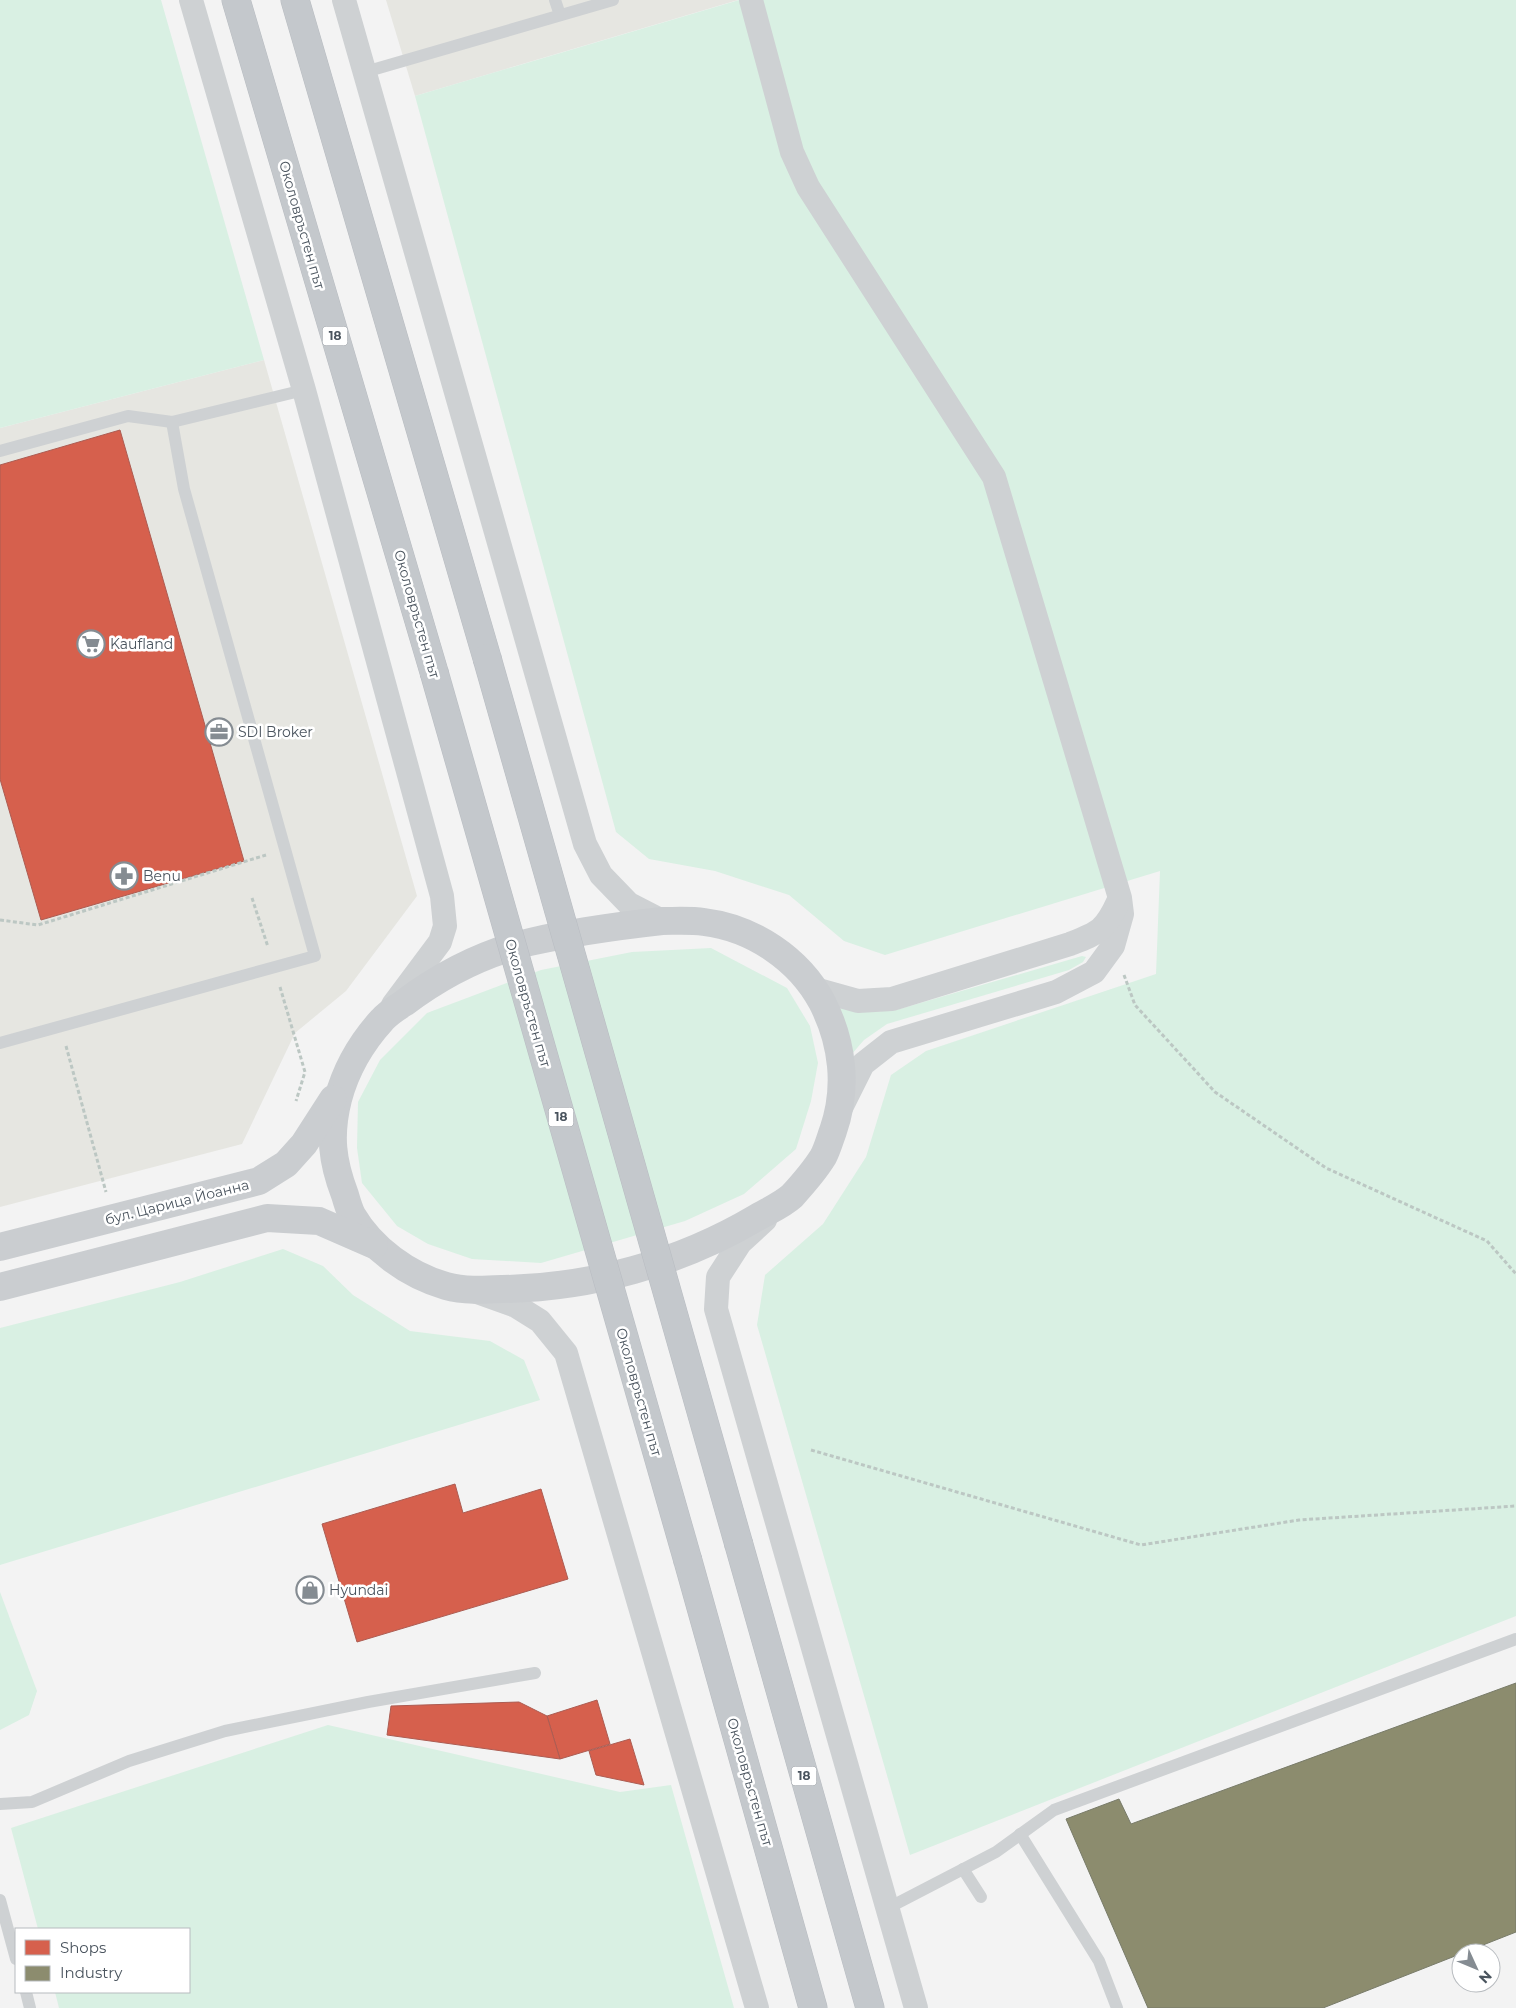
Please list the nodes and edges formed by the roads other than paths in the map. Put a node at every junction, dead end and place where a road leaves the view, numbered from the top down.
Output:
1 (191, 0) edge
2 (236, 0) edge
3 (295, 0) edge
4 (344, 0) edge
5 (555, 0) edge
6 (613, 0) edge
7 (751, 0) edge
8 (560, 15) junction
9 (365, 72) junction
10 (304, 390) junction
11 (172, 422) junction
12 (0, 451) edge
13 (1120, 898) junction
14 (662, 921) junction
15 (815, 989) junction
16 (384, 1017) junction
17 (0, 1044) edge
18 (342, 1085) junction
19 (840, 1110) junction
20 (790, 1198) junction
21 (375, 1245) junction
22 (0, 1248) edge
23 (0, 1287) edge
24 (470, 1290) junction
25 (1516, 1640) edge
26 (535, 1673) dead end
27 (0, 1804) edge
28 (1020, 1834) junction
29 (963, 1869) junction
30 (981, 1897) dead end
31 (0, 1900) edge
32 (888, 1908) junction
33 (15, 1954) edge
34 (26, 1993) edge
35 (30, 2008) edge
36 (757, 2008) edge
37 (813, 2008) edge
38 (870, 2008) edge
39 (916, 2008) edge
40 (1117, 2008) edge

1 - 10 street
2 - 37 highway, Околовръстен път / 18, bridge
3 - 38 highway, 18, bridge
4 - 9 street
5 - 8 lane
6 - 8 lane
7 - 13 street
8 - 9 lane
9 - 14 street
10 - 11 lane
10 - 16 street
11 - 12 lane
11 - 17 lane
13 - 15 street
13 - 19 street
14 - 15 main road
14 - 16 main road
15 - 19 main road
16 - 18 main road
18 - 21 main road
18 - 22 main road, бул. Царица Йоанна
19 - 20 main road
20 - 24 main road
20 - 32 street
21 - 23 main road
21 - 24 main road
24 - 36 street
25 - 28 lane
26 - 27 lane
28 - 29 lane
28 - 40 lane
29 - 30 lane
29 - 32 lane
31 - 33 lane
32 - 39 street
34 - 35 lane

